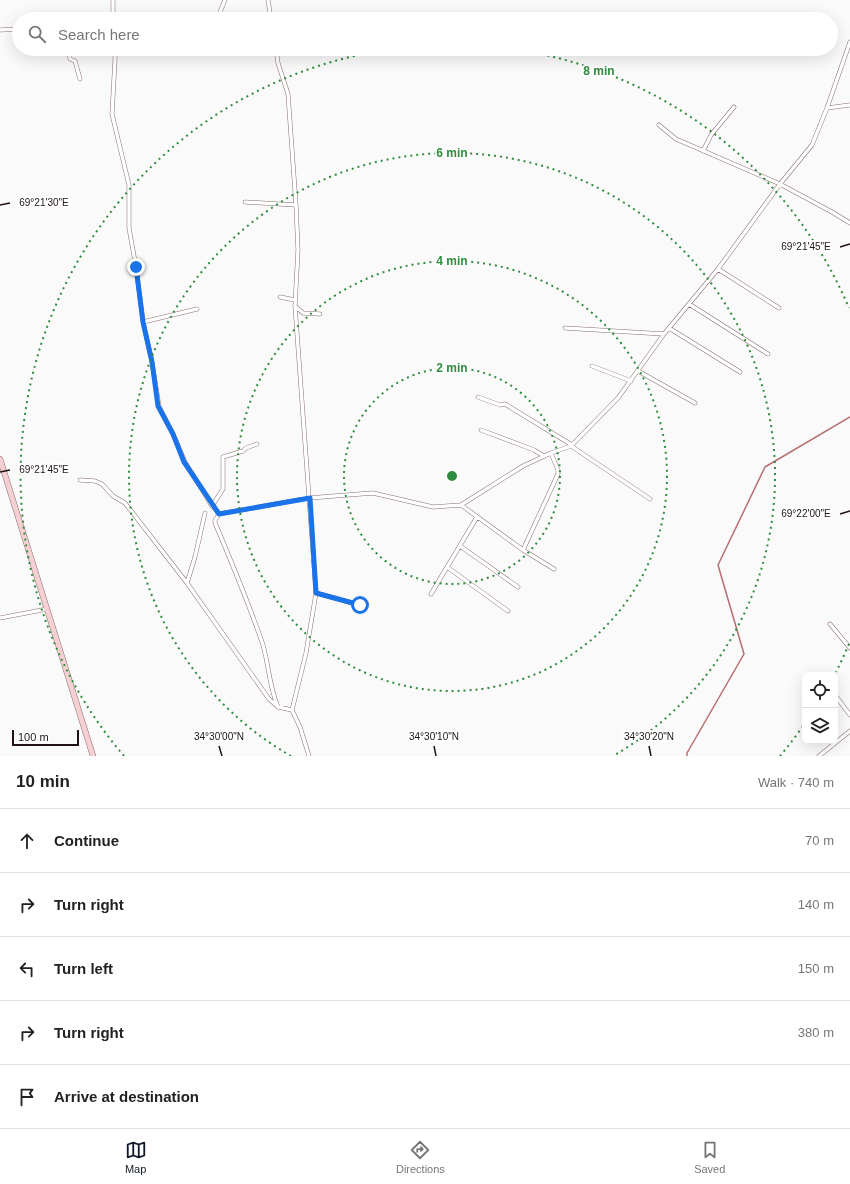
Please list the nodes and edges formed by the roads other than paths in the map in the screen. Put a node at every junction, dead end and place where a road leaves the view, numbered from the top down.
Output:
1 (113, 0) edge
2 (225, 0) edge
3 (268, 0) edge
4 (113, 12) edge
5 (220, 12) edge
6 (270, 12) edge
7 (12, 29) edge
8 (0, 30) edge
9 (850, 42) edge
10 (70, 56) edge
11 (115, 56) edge
12 (277, 56) edge
13 (80, 79) dead end
14 (850, 105) edge
15 (734, 107) dead end
16 (827, 108) junction
17 (659, 125) dead end
18 (704, 150) junction
19 (780, 184) junction
20 (245, 202) dead end
21 (296, 205) junction
22 (850, 223) edge
23 (718, 269) junction
24 (280, 297) dead end
25 (295, 300) junction
26 (689, 304) junction
27 (295, 306) junction
28 (779, 308) dead end
29 (197, 309) dead end
30 (320, 314) dead end
31 (143, 322) junction
32 (565, 328) dead end
33 (669, 328) junction
34 (664, 334) junction
35 (768, 354) dead end
36 (592, 366) dead end
37 (638, 371) junction
38 (740, 372) dead end
39 (631, 381) junction
40 (478, 397) dead end
41 (696, 403) dead end
42 (481, 430) dead end
43 (257, 444) dead end
44 (572, 446) junction
45 (551, 453) junction
46 (544, 456) junction
47 (0, 459) edge
48 (80, 480) dead end
49 (310, 498) junction
50 (650, 500) dead end
51 (460, 505) junction
52 (212, 506) junction
53 (205, 513) dead end
54 (219, 514) junction
55 (477, 517) junction
56 (460, 546) junction
57 (523, 550) junction
58 (447, 566) junction
59 (554, 570) dead end
60 (187, 583) junction
61 (518, 587) dead end
62 (316, 593) junction
63 (432, 594) dead end
64 (360, 605) dead end
65 (47, 609) junction
66 (508, 611) dead end
67 (0, 618) edge
68 (830, 624) dead end
69 (850, 648) edge
70 (838, 699) edge
71 (278, 707) junction
72 (292, 710) junction
73 (850, 715) edge
74 (850, 731) edge
75 (93, 756) edge
76 (309, 756) edge
77 (819, 756) edge

1 - 4 street
2 - 5 street
3 - 6 street
7 - 8 street
9 - 16 street
10 - 13 street
11 - 31 street
12 - 21 street
14 - 16 street
15 - 18 street
16 - 19 street
17 - 18 street
18 - 19 street
19 - 22 street
19 - 23 street
20 - 21 street
21 - 25 street
23 - 26 street
23 - 28 street
24 - 25 street
25 - 27 street
26 - 33 street
26 - 35 street
27 - 30 street
27 - 49 street
29 - 31 street
31 - 52 street
32 - 34 street
33 - 34 street
33 - 38 street
34 - 37 street
36 - 39 street
37 - 39 street
37 - 41 street
39 - 44 street
40 - 44 street
42 - 46 street
43 - 52 street
44 - 45 street
44 - 50 street
45 - 46 street
45 - 57 street
46 - 51 street
47 - 65 main road
48 - 60 street
49 - 51 street
49 - 54 street
49 - 62 street
51 - 55 street
52 - 54 street
53 - 60 street
54 - 71 street
55 - 56 street
55 - 57 street
56 - 58 street
56 - 61 street
57 - 59 street
58 - 63 street
58 - 66 street
60 - 71 street
62 - 64 street
62 - 72 street
65 - 67 street
65 - 75 main road
68 - 69 street
70 - 73 street
71 - 72 street
72 - 76 street
74 - 77 street

